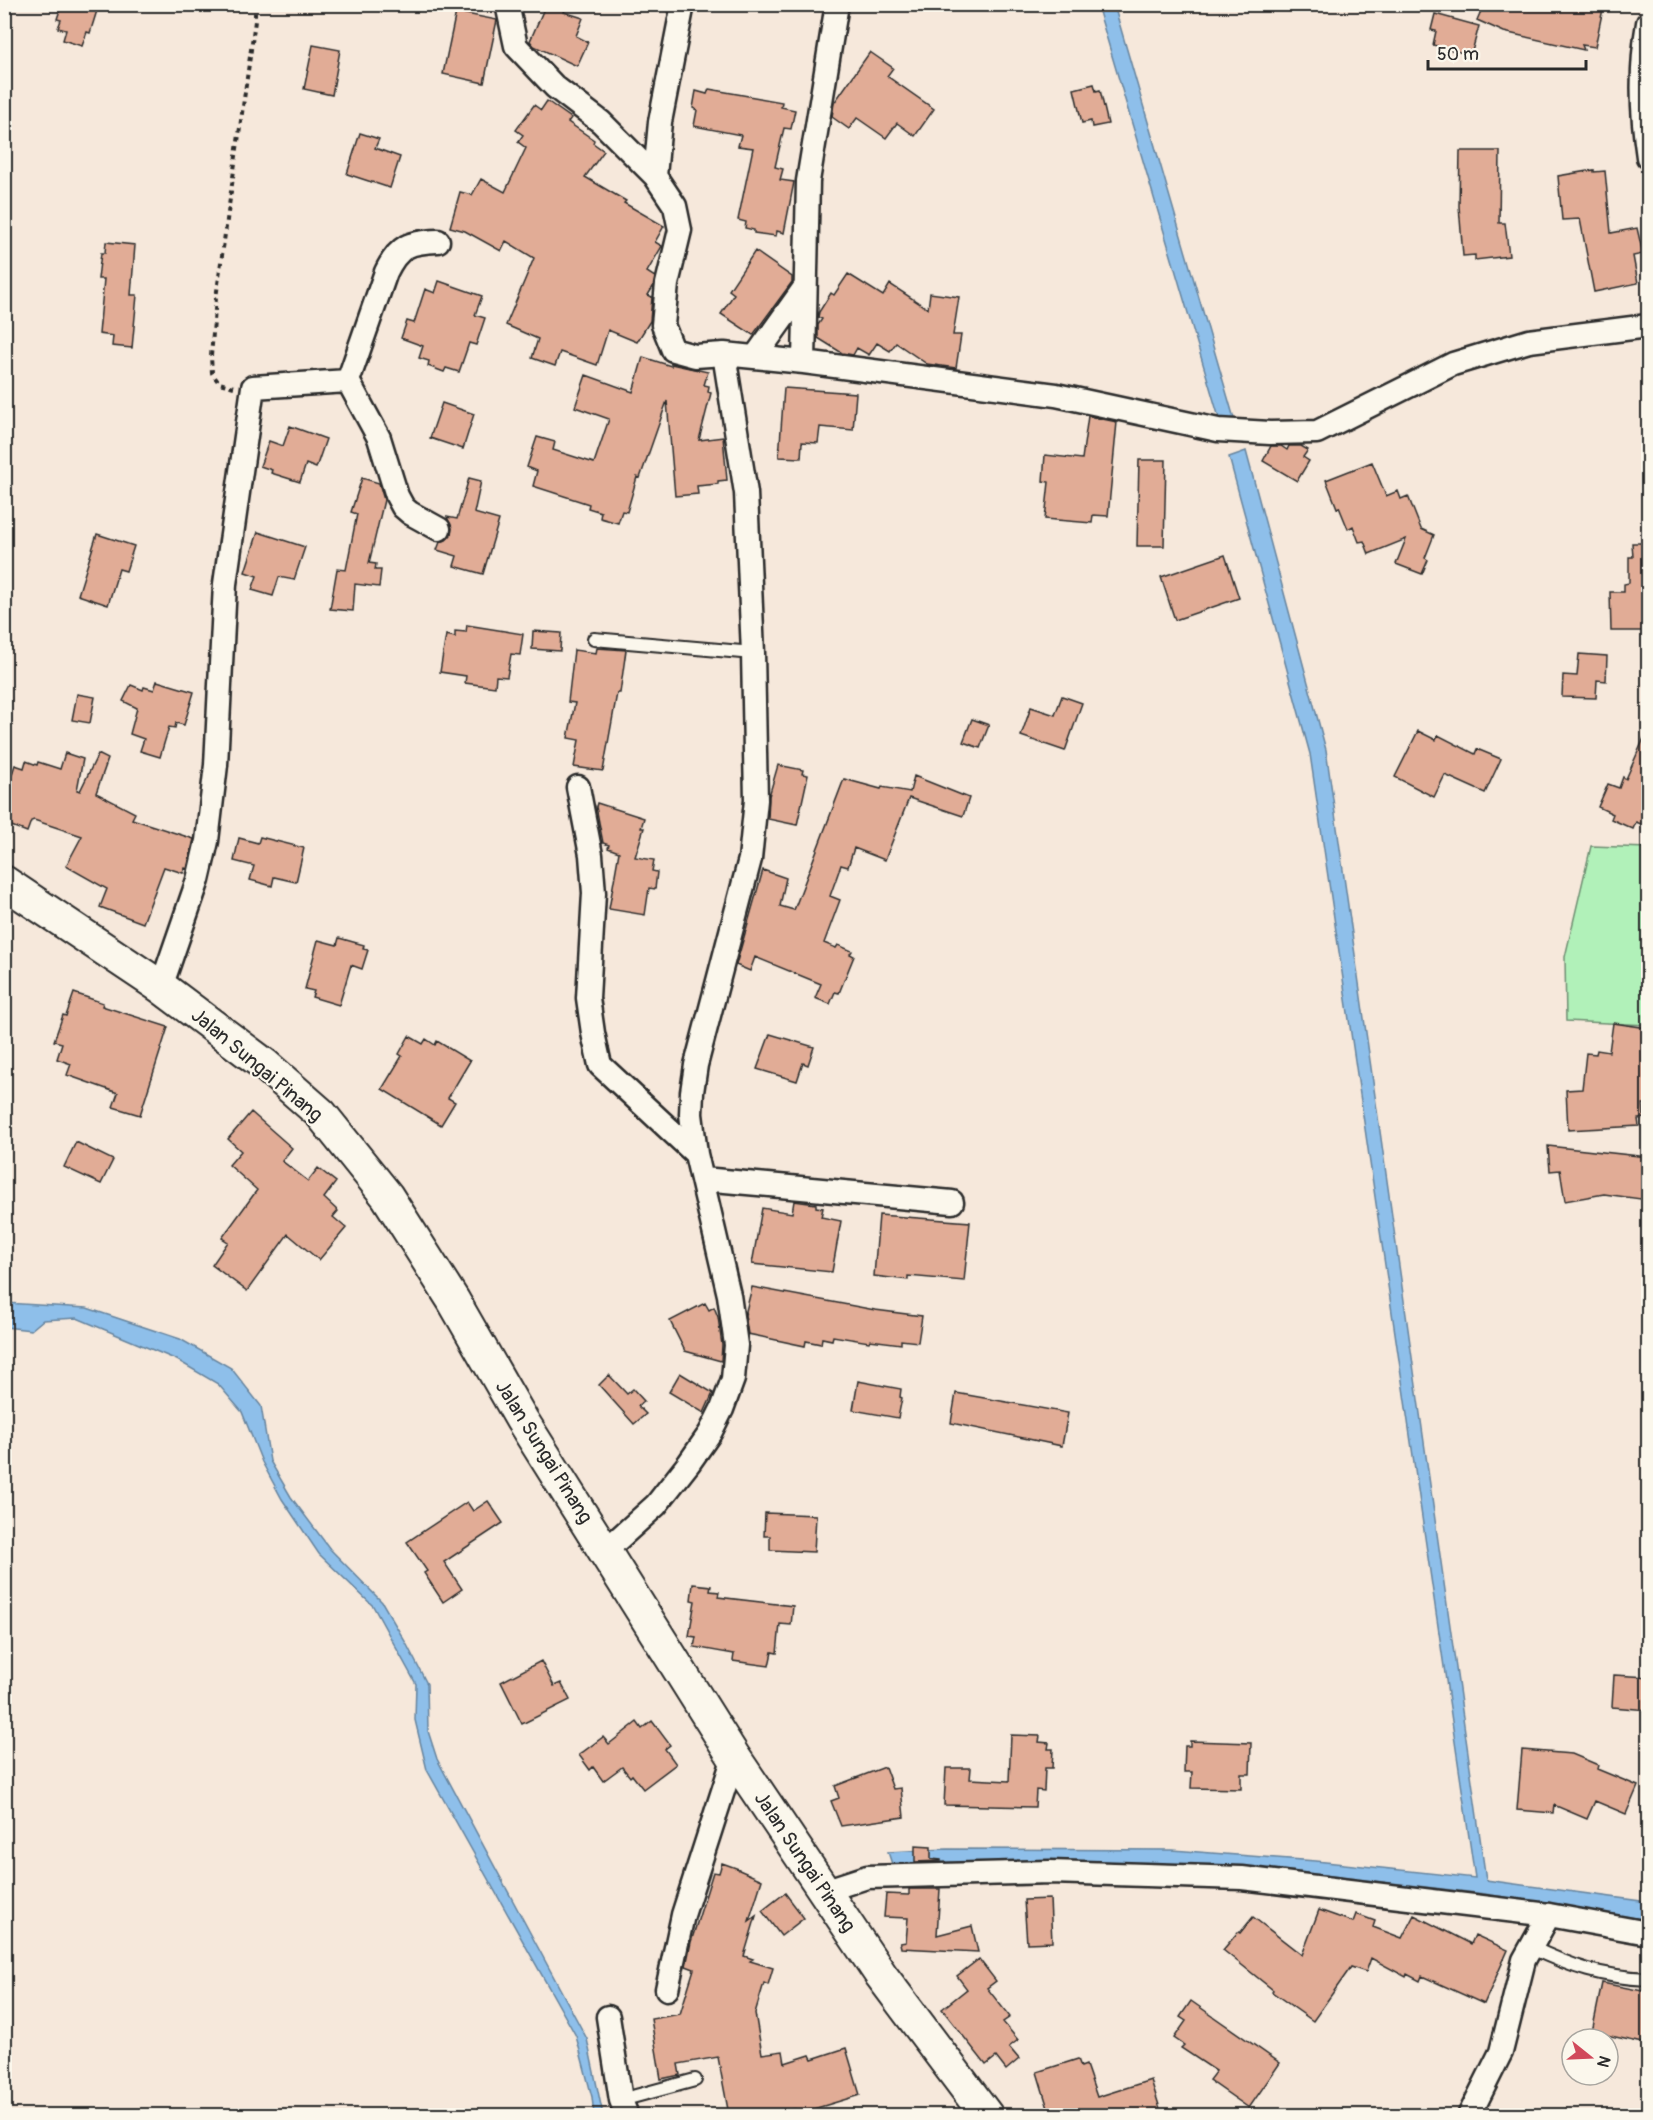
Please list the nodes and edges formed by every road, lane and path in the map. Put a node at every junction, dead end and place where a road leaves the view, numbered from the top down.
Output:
1 (255, 4) edge
2 (507, 4) edge
3 (683, 4) edge
4 (837, 4) edge
5 (1648, 23) edge
6 (1648, 157) edge
7 (655, 176) junction
8 (438, 241) dead end
9 (805, 288) junction
10 (1648, 326) edge
11 (724, 354) junction
12 (755, 357) junction
13 (804, 362) junction
14 (348, 381) junction
15 (252, 387) junction
16 (439, 529) dead end
17 (594, 639) dead end
18 (753, 653) junction
19 (578, 788) dead end
20 (4, 882) edge
21 (161, 987) junction
22 (696, 1154) junction
23 (703, 1179) junction
24 (952, 1202) dead end
25 (605, 1551) junction
26 (734, 1757) junction
27 (824, 1891) junction
28 (1549, 1915) junction
29 (1648, 1933) edge
30 (1530, 1947) junction
31 (1648, 1979) edge
32 (667, 1989) dead end
33 (608, 2017) dead end
34 (695, 2080) dead end
35 (624, 2108) edge
36 (987, 2115) edge
37 (1469, 2115) edge

1 - 15 path
2 - 7 street
3 - 7 street
4 - 9 street
5 - 6 street
7 - 11 street
8 - 14 street
9 - 12 street
9 - 13 street
10 - 13 street
11 - 12 street
11 - 18 street
12 - 13 street
14 - 15 street
14 - 16 street
15 - 21 street
17 - 18 lane
18 - 22 street
19 - 22 street
20 - 21 street, Jalan Sungai Pinang
21 - 25 street, Jalan Sungai Pinang
22 - 23 street
23 - 24 street
23 - 25 street
25 - 26 street, Jalan Sungai Pinang
26 - 27 street, Jalan Sungai Pinang
26 - 32 street
27 - 28 street
27 - 36 street, Jalan Sungai Pinang
28 - 29 street
28 - 30 street
30 - 31 lane
30 - 37 street
33 - 35 street
34 - 35 lane

